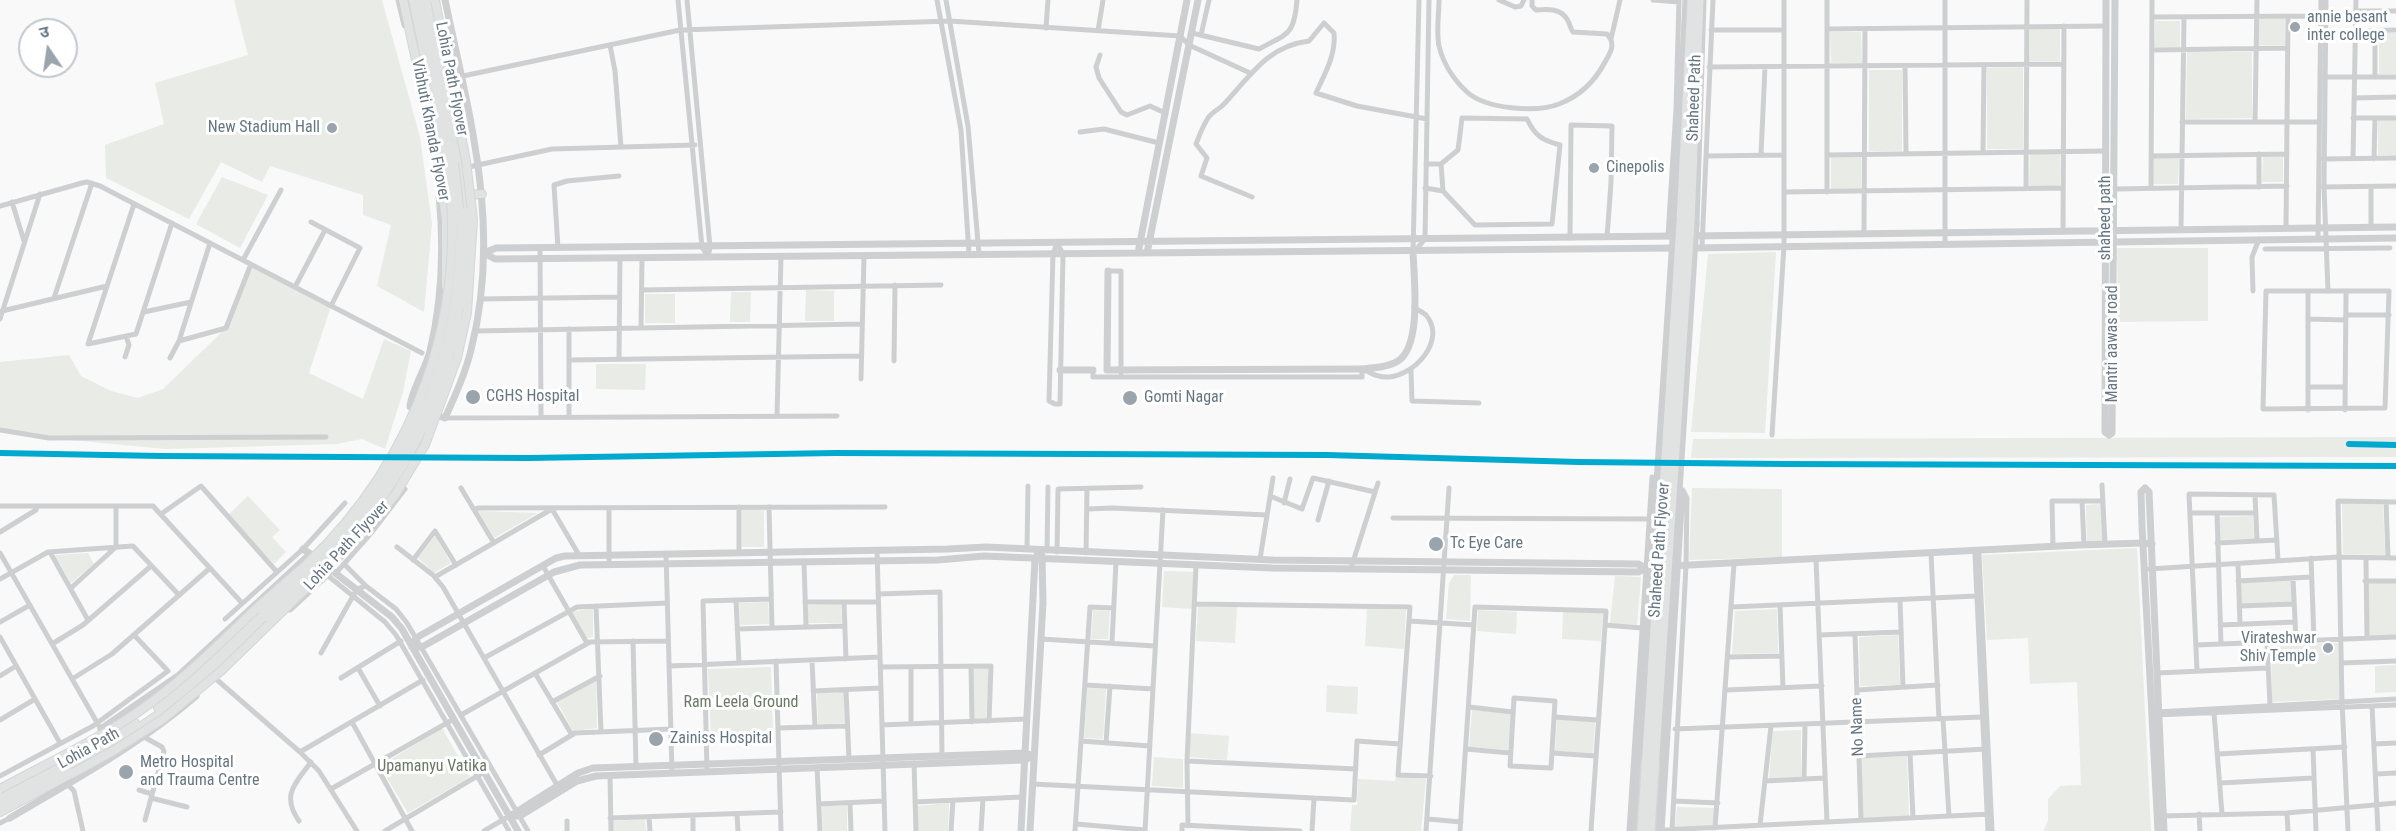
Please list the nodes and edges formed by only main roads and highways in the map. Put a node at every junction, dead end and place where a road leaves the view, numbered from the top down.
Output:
1 (401, 0) edge
2 (413, 0) edge
3 (420, 0) edge
4 (427, 0) edge
5 (435, 0) edge
6 (1692, 0) edge
7 (1701, 0) edge
8 (451, 163) junction
9 (482, 194) road end
10 (465, 195) junction
11 (1687, 196) junction
12 (1685, 223) junction
13 (447, 297) junction
14 (265, 615) junction
15 (185, 670) road end
16 (176, 696) junction
17 (0, 789) edge
18 (0, 797) edge
19 (0, 805) edge
20 (0, 812) edge
21 (1642, 831) edge
22 (1650, 831) edge

1 - 13 main road, Vibhuti Khanda Flyover, bridge
2 - 8 main road, Lohia Path Flyover
3 - 8 main road, Lohia Path Flyover
4 - 10 main road, Lohia Path Flyover
5 - 20 main road, Lohia Path Flyover, bridge
6 - 11 highway, Shaheed Path
7 - 11 highway, Shaheed Path
8 - 13 main road, Lohia Path Flyover, bridge
8 - 14 main road, Lohia Path Flyover, bridge
9 - 10 main road
10 - 14 main road, Lohia Path Flyover, bridge
11 - 12 highway, Shaheed Path Flyover
11 - 12 highway
12 - 21 highway, Shaheed Path Flyover, bridge
12 - 22 highway, Shaheed Path Flyover, bridge
13 - 17 main road, Lohia Path Flyover, bridge
14 - 16 main road, Lohia Path Flyover
14 - 19 main road, Lohia Path Flyover
15 - 16 main road
16 - 18 main road, Lohia Path

